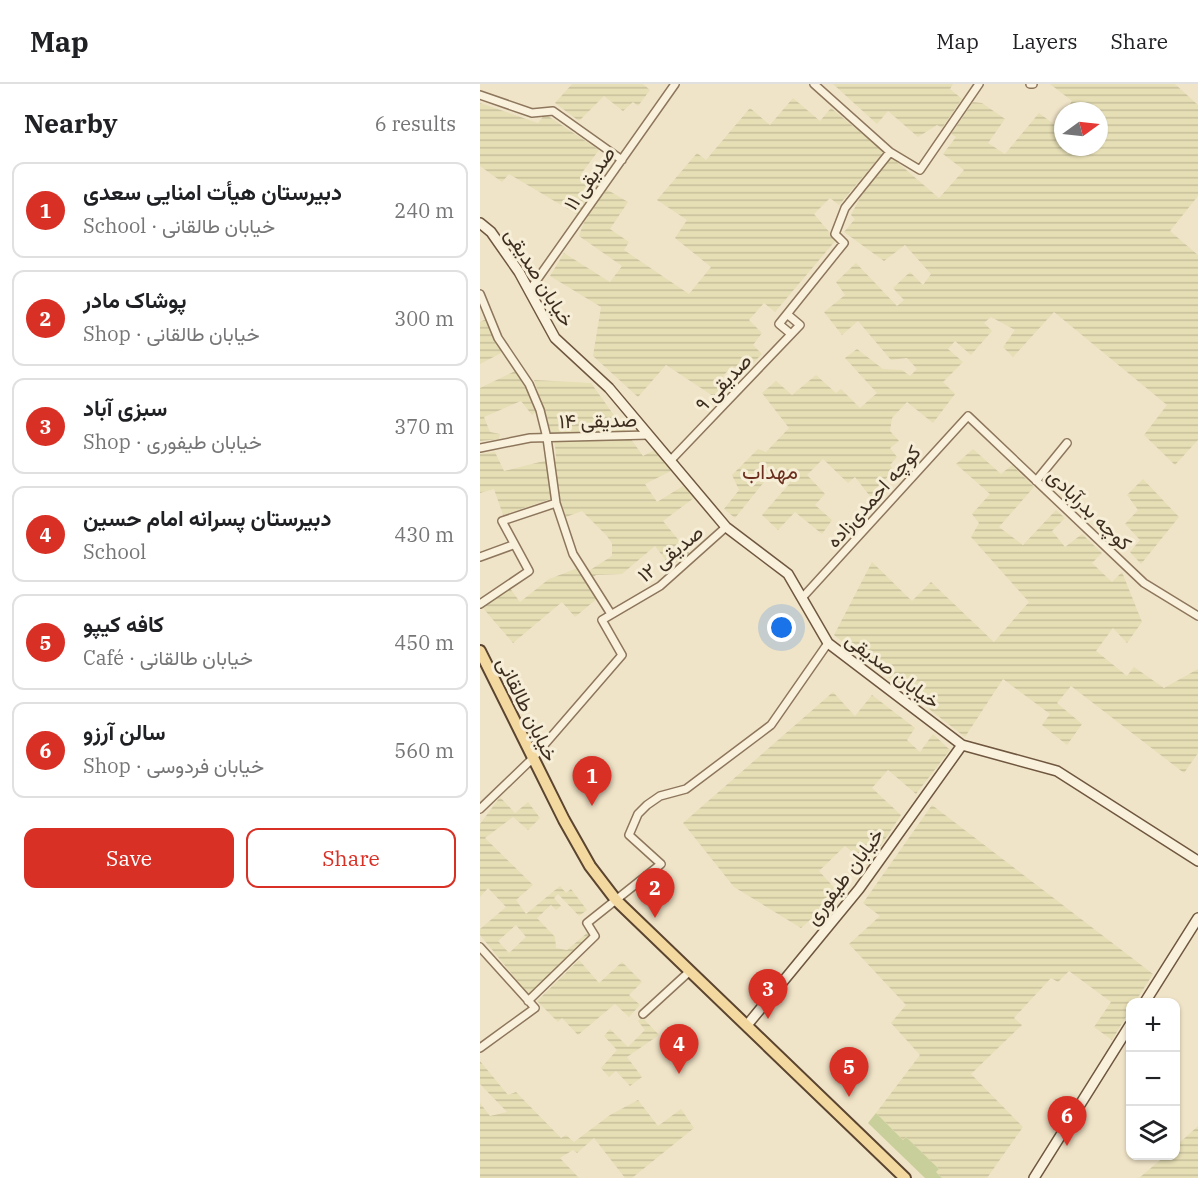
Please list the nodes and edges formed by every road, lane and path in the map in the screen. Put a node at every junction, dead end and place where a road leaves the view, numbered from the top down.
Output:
1 (675, 84) edge
2 (814, 84) edge
3 (979, 84) edge
4 (480, 95) edge
5 (890, 152) junction
6 (622, 160) junction
7 (480, 223) edge
8 (529, 291) junction
9 (480, 294) edge
10 (787, 314) junction
11 (791, 334) junction
12 (968, 416) joint
13 (649, 435) junction
14 (548, 438) junction
15 (1067, 443) dead end
16 (480, 448) edge
17 (670, 461) junction
18 (1036, 481) junction
19 (556, 503) junction
20 (726, 527) junction
21 (513, 545) junction
22 (480, 557) edge
23 (802, 598) junction
24 (480, 604) edge
25 (611, 614) junction
26 (1198, 616) edge
27 (828, 643) junction
28 (480, 651) edge
29 (962, 745) junction
30 (532, 759) junction
31 (480, 809) edge
32 (1198, 861) edge
33 (616, 900) junction
34 (1198, 918) edge
35 (480, 947) edge
36 (690, 971) junction
37 (1148, 998) edge
38 (528, 1001) junction
39 (643, 1014) dead end
40 (748, 1024) junction
41 (1126, 1033) edge
42 (480, 1048) edge
43 (905, 1178) edge
44 (1035, 1178) edge

1 - 6 street, صدیقی ۱۱
2 - 5 street
3 - 5 street
4 - 6 street
5 - 10 street
6 - 8 street, صدیقی ۱۱
7 - 8 street, خیابان صدیقی
8 - 13 street, خیابان صدیقی
9 - 14 street
10 - 11 street
10 - 11 street, صدیقی ۹
11 - 17 street, صدیقی ۹
12 - 18 street, کوچه بدرآبادی
12 - 23 street, کوچه احمدی‌زاده
13 - 14 street, صدیقی ۱۴
13 - 17 street, خیابان صدیقی
14 - 16 street, صدیقی ۱۴
14 - 19 street
15 - 18 street
17 - 20 street, خیابان صدیقی
18 - 26 street, کوچه بدرآبادی
19 - 21 street
19 - 25 street
20 - 23 street, خیابان صدیقی
20 - 25 street, صدیقی ۱۲
21 - 22 street
21 - 24 street
23 - 27 street, خیابان صدیقی
25 - 30 street, صدیقی ۱۲
27 - 29 street, خیابان صدیقی
27 - 33 street
28 - 30 main road, خیابان طالقانی
29 - 32 street, خیابان صدیقی
29 - 40 street, خیابان طیفوری
30 - 31 street
30 - 33 main road, خیابان طالقانی
33 - 36 main road, خیابان طالقانی
33 - 38 street
34 - 37 street
35 - 38 street
36 - 39 street
36 - 40 main road, خیابان طالقانی
38 - 42 street
40 - 43 main road, خیابان طالقانی
41 - 44 street

